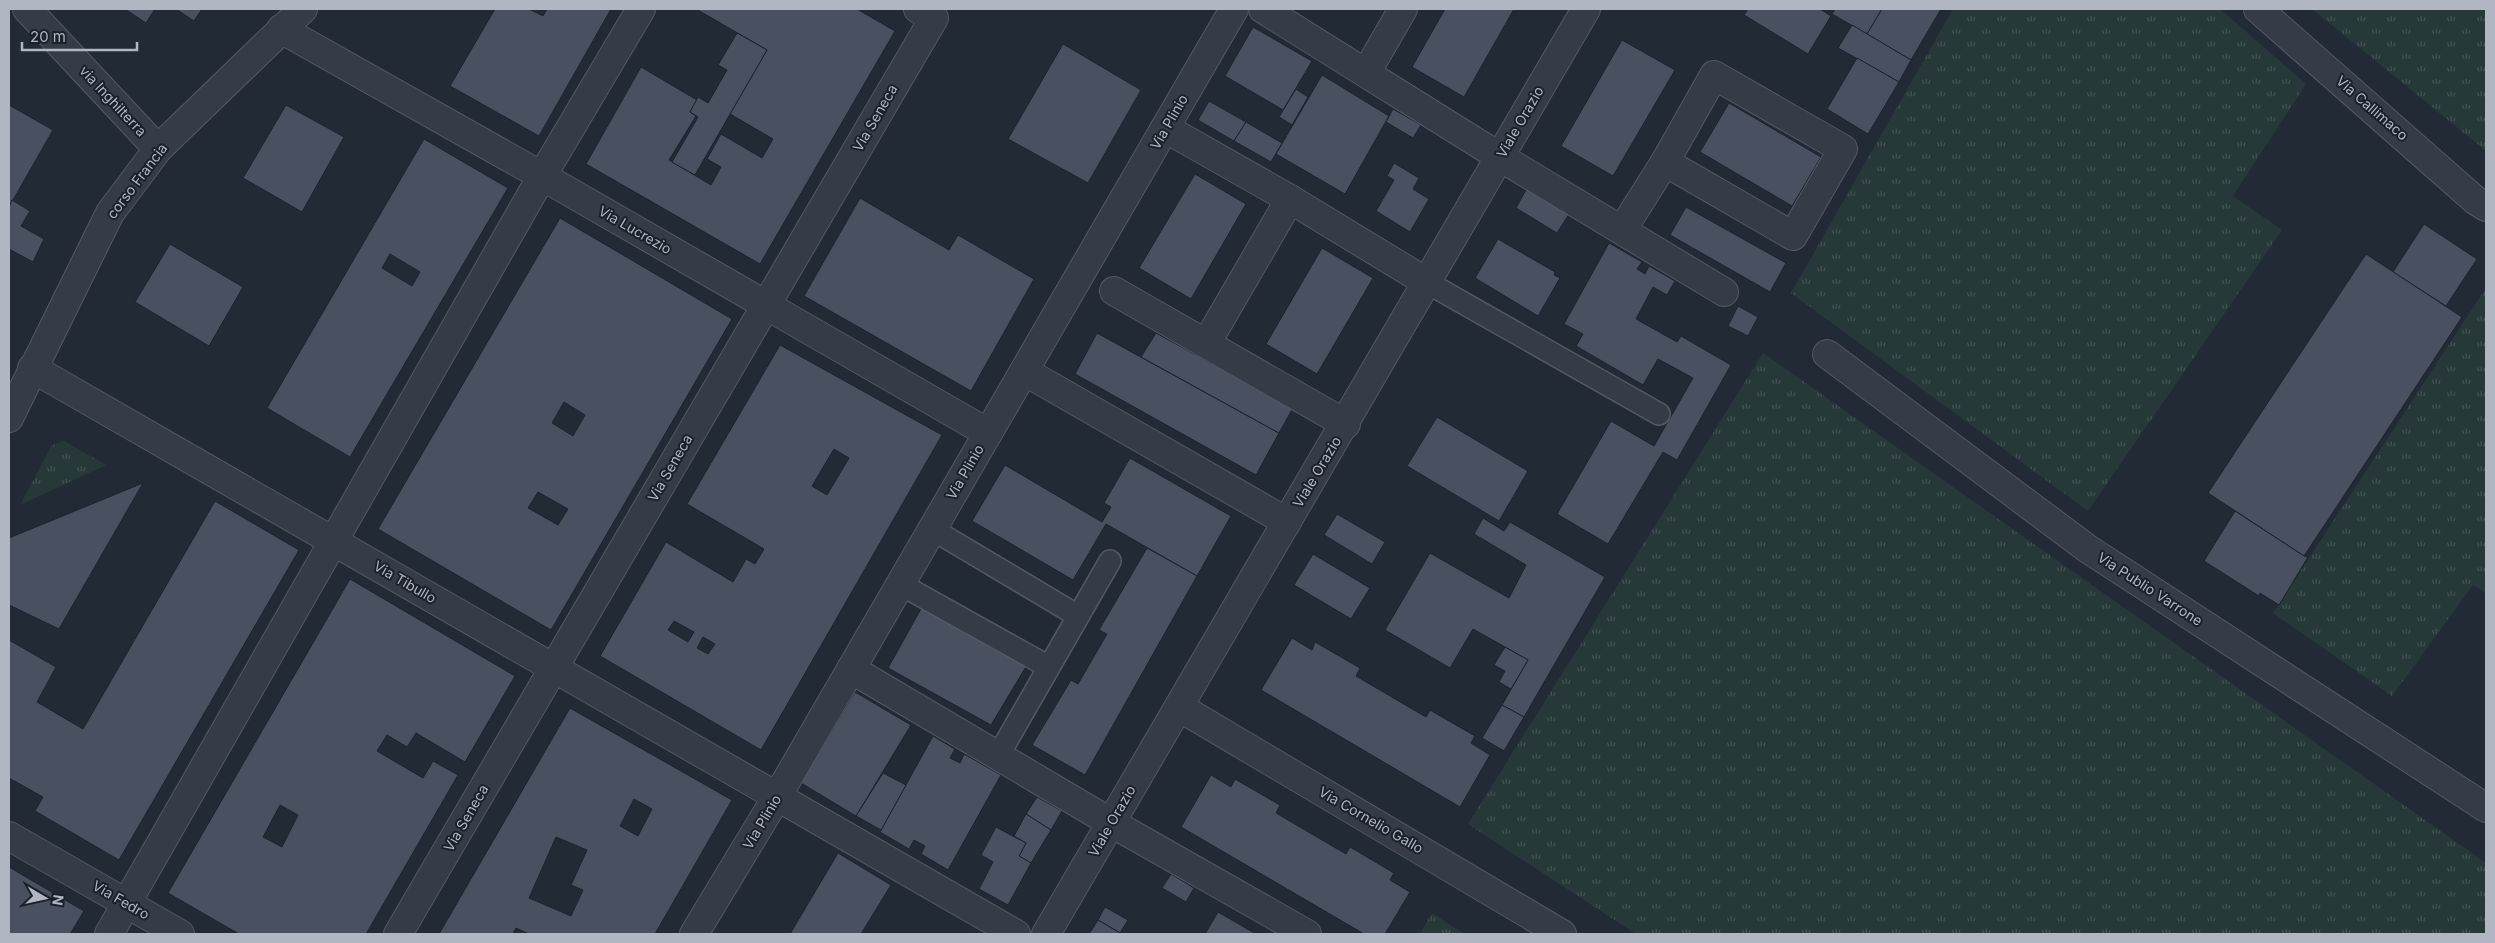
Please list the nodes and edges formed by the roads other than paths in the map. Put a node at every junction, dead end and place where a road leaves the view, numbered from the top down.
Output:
1 (26, 9) edge
2 (303, 9) edge
3 (641, 9) edge
4 (918, 9) edge
5 (1234, 9) edge
6 (1264, 9) edge
7 (1403, 9) edge
8 (1586, 9) edge
9 (2258, 9) edge
10 (281, 29) junction
11 (1366, 72) junction
12 (1165, 128) junction
13 (158, 149) junction
14 (1500, 157) junction
15 (1664, 162) junction
16 (542, 176) junction
17 (1290, 199) junction
18 (2486, 206) edge
19 (1622, 230) junction
20 (1428, 282) junction
21 (1114, 291) dead end
22 (1724, 292) dead end
23 (765, 306) junction
24 (1206, 344) junction
25 (1827, 354) dead end
26 (32, 368) junction
27 (1024, 371) junction
28 (1660, 414) dead end
29 (9, 418) edge
30 (1346, 424) junction
31 (988, 433) junction
32 (1287, 522) junction
33 (932, 529) junction
34 (335, 542) junction
35 (1110, 561) dead end
36 (900, 584) junction
37 (1078, 616) junction
38 (554, 667) junction
39 (1049, 667) junction
40 (851, 669) junction
41 (1179, 707) junction
42 (998, 756) junction
43 (778, 796) junction
44 (2486, 808) edge
45 (1110, 822) junction
46 (9, 836) edge
47 (127, 904) junction
48 (109, 934) edge
49 (180, 934) edge
50 (398, 934) edge
51 (694, 934) edge
52 (1016, 934) edge
53 (1046, 934) edge
54 (1308, 934) edge
55 (1562, 934) edge

1 - 13 street, via Inghilterra
2 - 10 street, corso Francia
3 - 16 street
4 - 23 street, Via Seneca
5 - 12 street, Via Plinio
6 - 11 street
7 - 11 street
8 - 14 street, Viale Orazio
9 - 18 street, Via Callimaco
10 - 13 street, corso Francia
10 - 16 street, Via Lucrezio
11 - 14 street
12 - 17 street
12 - 27 street, Via Plinio
13 - 26 street, corso Francia
14 - 19 street
14 - 20 street, Viale Orazio
15 - 15 street
15 - 19 street
16 - 23 street, Via Lucrezio
16 - 34 street
17 - 20 street
17 - 24 street
19 - 22 street
20 - 28 lane
20 - 30 street, Viale Orazio
21 - 24 street
23 - 31 street, Via Lucrezio
23 - 38 street, Via Seneca
24 - 30 street
25 - 44 street, Via Publio Varrone
26 - 29 street, corso Francia
26 - 34 street, Via Tibullo
27 - 31 street, Via Plinio
27 - 32 street
30 - 32 street, Viale Orazio
31 - 33 street, Via Plinio
32 - 41 street, Viale Orazio
33 - 36 street, Via Plinio
33 - 37 lane
34 - 38 street, Via Tibullo
34 - 47 street
35 - 37 lane
36 - 39 lane
36 - 40 street, Via Plinio
37 - 39 lane
38 - 43 street, Via Tibullo
38 - 50 street, Via Seneca
39 - 42 lane
40 - 42 street
40 - 43 street, Via Plinio
41 - 45 street, Viale Orazio
41 - 55 street, Via Cornelio Gallo
42 - 45 street
43 - 51 street, Via Plinio
43 - 52 street, Via Tibullo
45 - 53 street, Viale Orazio
45 - 54 street
46 - 47 street, Via Fedro
47 - 48 street
47 - 49 street, Via Fedro

